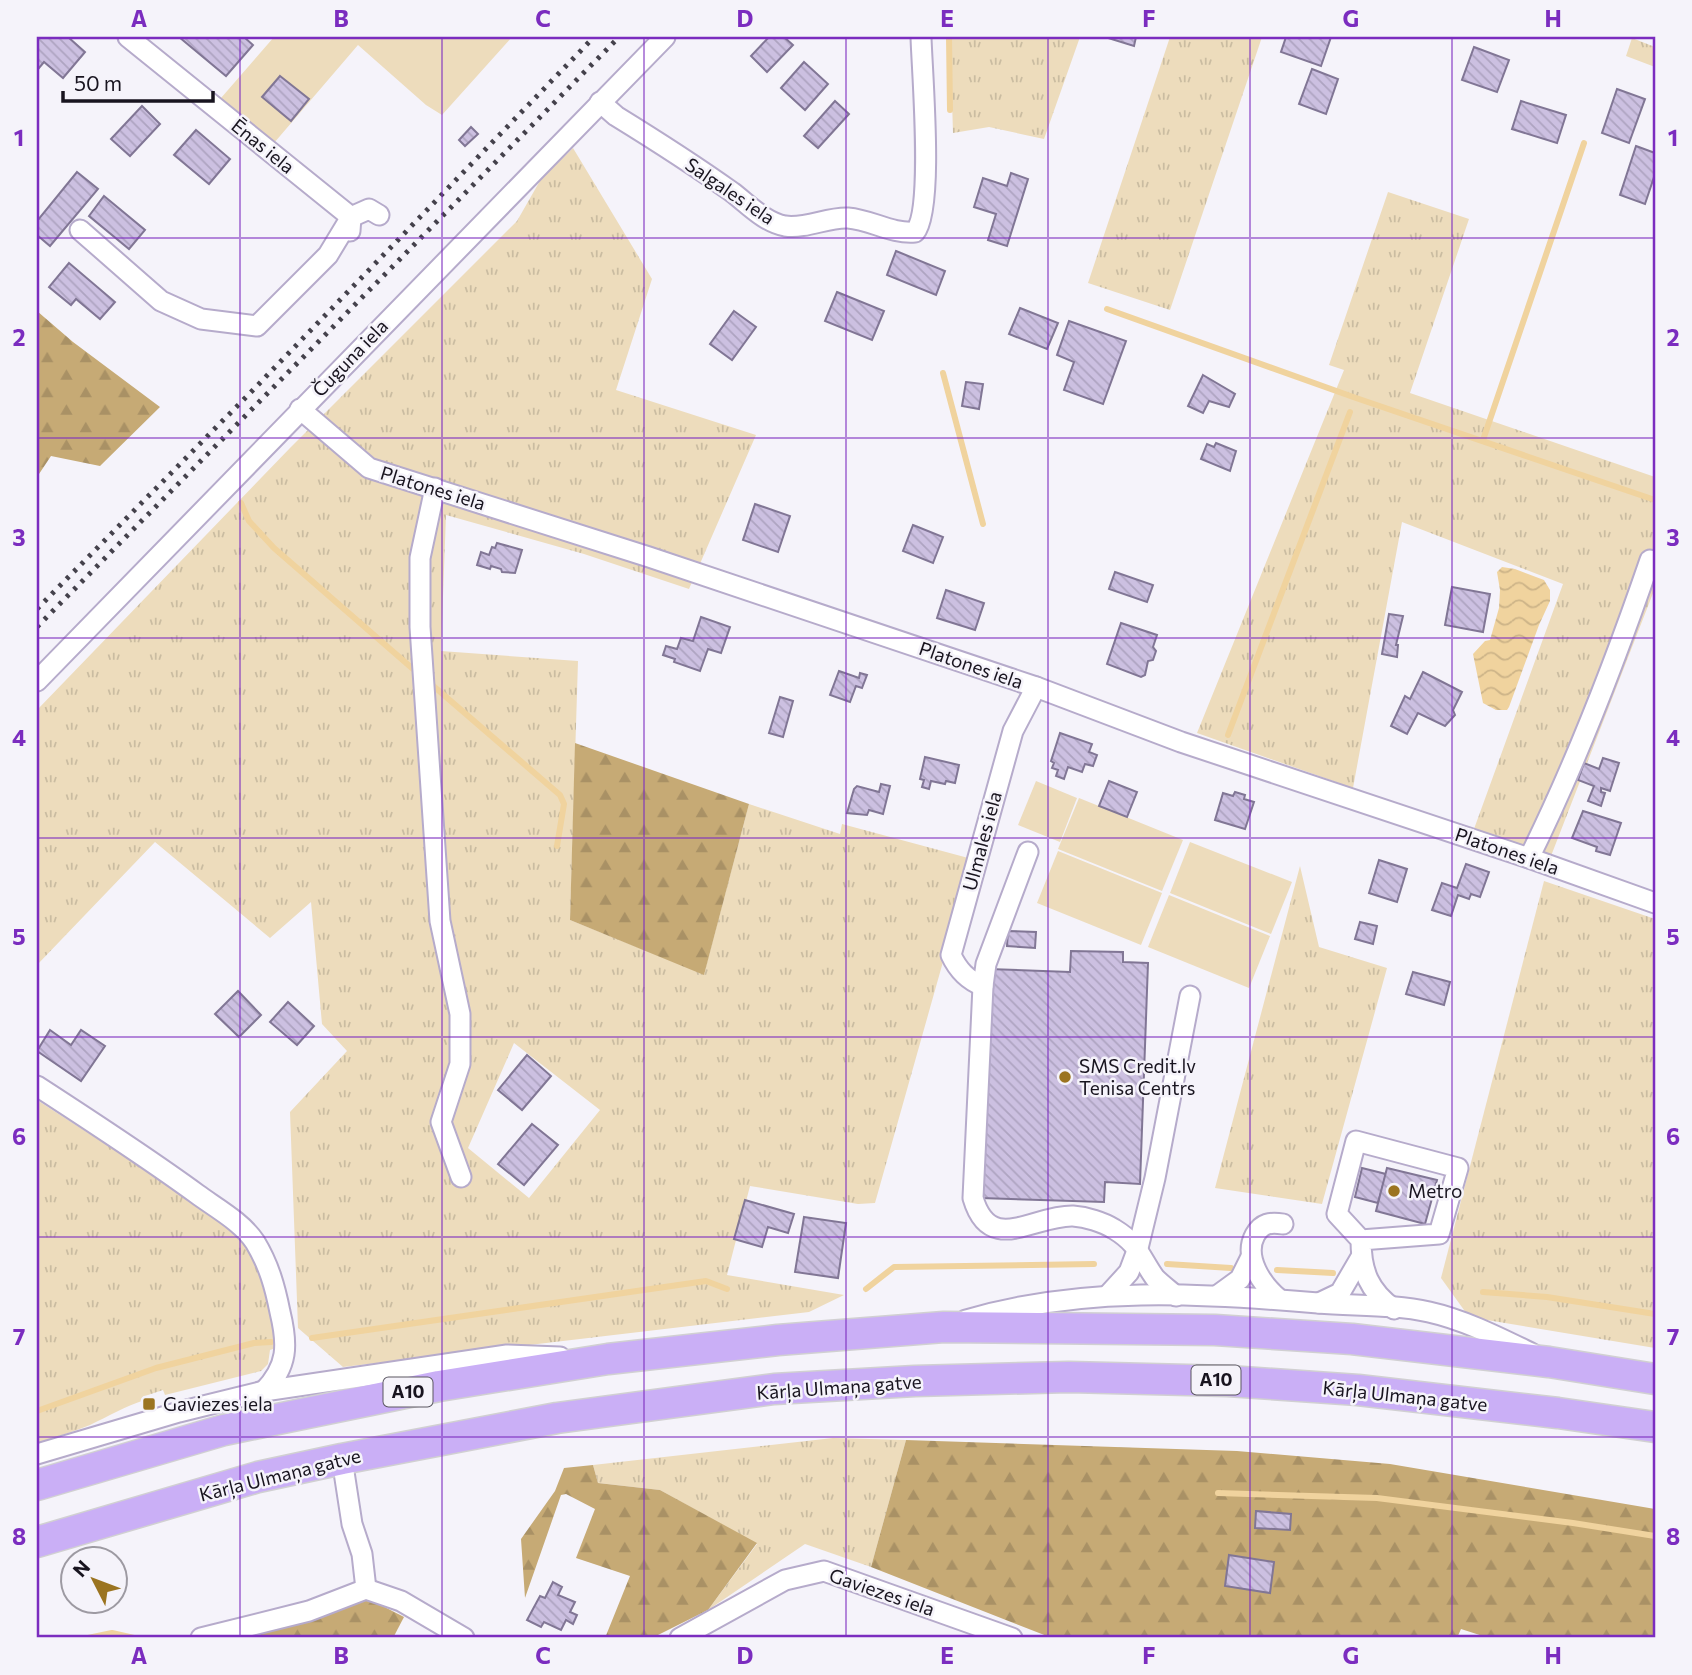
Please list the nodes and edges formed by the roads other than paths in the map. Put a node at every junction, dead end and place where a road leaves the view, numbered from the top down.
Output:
1 (128, 37) edge
2 (665, 37) edge
3 (921, 37) edge
4 (600, 102) junction
5 (379, 215) dead end
6 (351, 217) junction
7 (80, 230) dead end
8 (348, 248) dead end
9 (300, 409) junction
10 (435, 488) junction
11 (1650, 560) dead end
12 (37, 681) edge
13 (1036, 687) junction
14 (1028, 852) dead end
15 (1529, 858) junction
16 (1655, 903) edge
17 (983, 986) junction
18 (1190, 996) dead end
19 (37, 1086) edge
20 (461, 1177) dead end
21 (1283, 1224) dead end
22 (1138, 1248) junction
23 (1361, 1249) junction
24 (1251, 1257) junction
25 (1109, 1294) junction
26 (1176, 1296) junction
27 (1218, 1296) junction
28 (1279, 1299) junction
29 (1319, 1303) junction
30 (1394, 1309) junction
31 (944, 1327) junction
32 (608, 1359) junction
33 (1549, 1362) junction
34 (1655, 1379) edge
35 (264, 1391) junction
36 (1655, 1427) edge
37 (37, 1454) edge
38 (342, 1458) junction
39 (37, 1485) edge
40 (37, 1542) edge
41 (366, 1589) junction
42 (201, 1638) edge
43 (464, 1638) edge
44 (680, 1638) edge
45 (1012, 1638) edge

1 - 6 street, Ēnas iela
2 - 4 street, Čuguna iela
3 - 4 street, Salgales iela
4 - 9 street, Čuguna iela
5 - 6 street
6 - 7 street
6 - 8 street
9 - 10 street, Platones iela
9 - 12 street, Čuguna iela
10 - 13 street, Platones iela
10 - 20 street
11 - 15 street
13 - 15 street, Platones iela
13 - 17 street, Ulmales iela
14 - 17 street
15 - 16 street, Platones iela
17 - 22 street
18 - 22 street
19 - 35 street
21 - 24 street
22 - 25 street
22 - 26 street
23 - 23 street
23 - 29 street
23 - 30 street
24 - 27 street
24 - 28 street
25 - 26 street
25 - 31 street
26 - 27 street
27 - 28 street
28 - 29 street
29 - 30 street
30 - 33 street
31 - 32 highway, A10
31 - 33 highway, A10
32 - 35 street
32 - 39 highway, A10
33 - 34 highway, A10
35 - 37 street
36 - 38 highway, Kārļa Ulmaņa gatve / A10
38 - 40 highway, Kārļa Ulmaņa gatve / A10
38 - 41 street
41 - 42 street
41 - 43 street
44 - 45 street, Gaviezes iela

